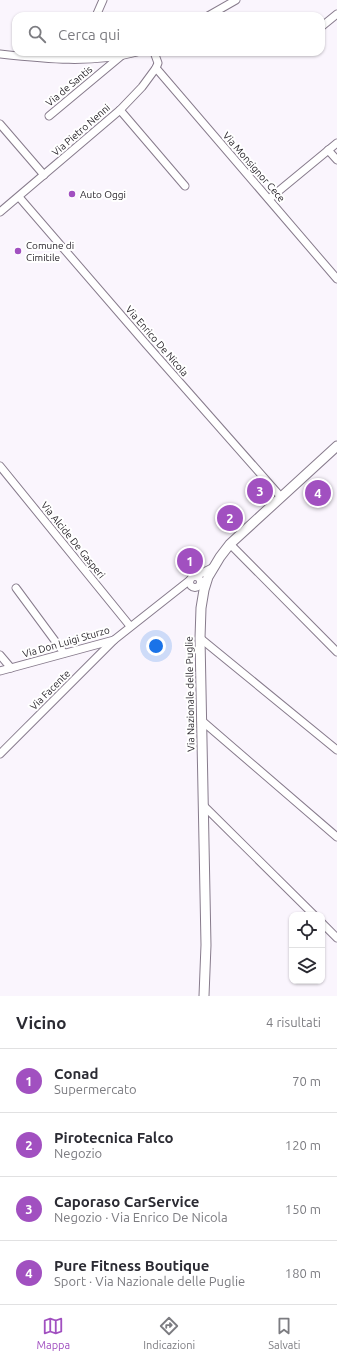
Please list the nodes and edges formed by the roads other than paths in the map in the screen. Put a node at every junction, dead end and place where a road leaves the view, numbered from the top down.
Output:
1 (103, 0) edge
2 (236, 0) edge
3 (98, 12) edge
4 (215, 12) edge
5 (337, 14) edge
6 (325, 24) edge
7 (0, 54) edge
8 (12, 55) edge
9 (18, 56) edge
10 (78, 56) edge
11 (121, 56) joint
12 (155, 56) edge
13 (76, 60) junction
14 (156, 68) junction
15 (120, 110) junction
16 (49, 116) dead end
17 (0, 124) edge
18 (337, 143) edge
19 (328, 150) junction
20 (337, 160) edge
21 (44, 175) junction
22 (185, 186) dead end
23 (19, 197) junction
24 (269, 199) junction
25 (0, 212) edge
26 (337, 279) edge
27 (337, 446) edge
28 (0, 466) edge
29 (281, 497) junction
30 (230, 544) junction
31 (214, 567) junction
32 (193, 578) junction
33 (16, 588) dead end
34 (202, 601) junction
35 (130, 626) junction
36 (200, 638) junction
37 (114, 640) junction
38 (337, 652) edge
39 (64, 654) junction
40 (0, 655) edge
41 (11, 668) junction
42 (0, 671) edge
43 (201, 720) junction
44 (337, 750) edge
45 (0, 754) edge
46 (204, 806) junction
47 (337, 837) edge
48 (311, 912) edge
49 (325, 926) edge
50 (337, 938) edge
51 (204, 996) edge

1 - 3 street
2 - 4 street
5 - 6 street
7 - 8 street
9 - 13 street
10 - 13 street
11 - 13 street
11 - 16 street, Via de Santis
12 - 14 street
14 - 15 street, Via Pietro Nenni
14 - 24 street, Via Monsignor Cece
15 - 21 street, Via Pietro Nenni
15 - 22 street
17 - 21 street
18 - 19 street
19 - 20 street
19 - 24 street
21 - 23 street, Via Pietro Nenni
23 - 25 street, Via Pietro Nenni
23 - 29 street, Via Enrico De Nicola
24 - 26 street, Via Monsignor Cece
27 - 29 main road, Via Nazionale delle Puglie
28 - 35 street, Via Alcide De Gasperi
29 - 30 main road, Via Nazionale delle Puglie
30 - 31 main road, Via Nazionale delle Puglie
30 - 38 street
31 - 32 street, Via Don Luigi Sturzo
31 - 34 main road, Via Nazionale delle Puglie
32 - 34 street
32 - 35 street, Via Don Luigi Sturzo
33 - 39 street
34 - 36 main road, Via Nazionale delle Puglie
35 - 37 street, Via Don Luigi Sturzo
36 - 43 main road, Via Nazionale delle Puglie
36 - 44 street
37 - 39 street, Via Don Luigi Sturzo
37 - 45 street, Via Facente
39 - 41 street, Via Don Luigi Sturzo
40 - 41 street
41 - 42 street, Via Don Luigi Sturzo
43 - 46 main road, Via Nazionale delle Puglie
43 - 47 street
46 - 48 street
46 - 51 main road, Via Nazionale delle Puglie
49 - 50 street

